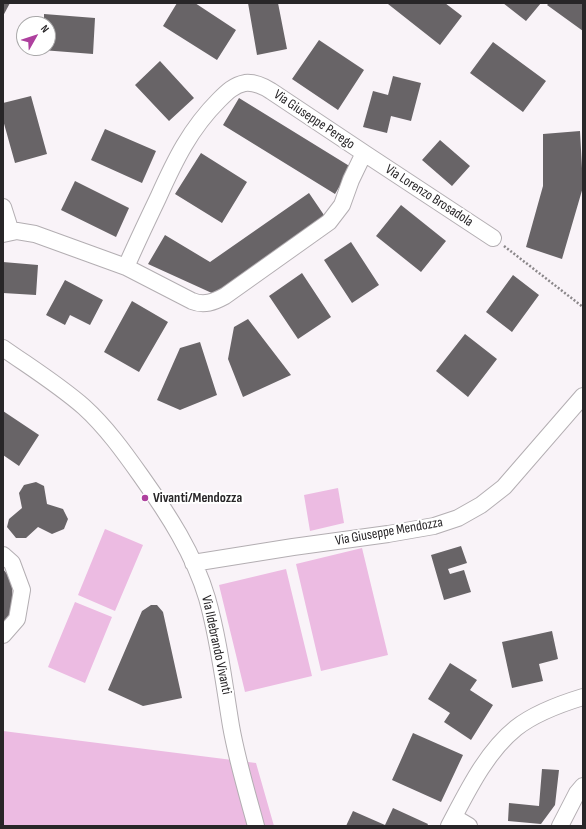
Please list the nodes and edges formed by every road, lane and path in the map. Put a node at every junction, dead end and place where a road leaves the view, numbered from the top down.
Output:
1 (364, 153) junction
2 (3, 207) edge
3 (7, 233) edge
4 (493, 238) joint
5 (126, 267) junction
6 (583, 307) edge
7 (3, 348) edge
8 (583, 396) edge
9 (3, 555) edge
10 (193, 563) junction
11 (3, 635) edge
12 (583, 697) edge
13 (583, 786) edge
14 (452, 822) edge
15 (256, 826) edge
16 (469, 826) edge
17 (560, 826) edge

1 - 4 street, Via Lorenzo Brosadola
1 - 5 street, Via Giuseppe Perego
1 - 5 street, Via Giuseppe Perego
2 - 3 street
3 - 5 street, Via Giuseppe Perego
4 - 6 path
7 - 10 street, Via Ildebrando Vivanti
8 - 10 street, Via Giuseppe Mendozza
9 - 11 street
10 - 15 street, Via Ildebrando Vivanti
12 - 14 street
13 - 17 street
14 - 16 street

